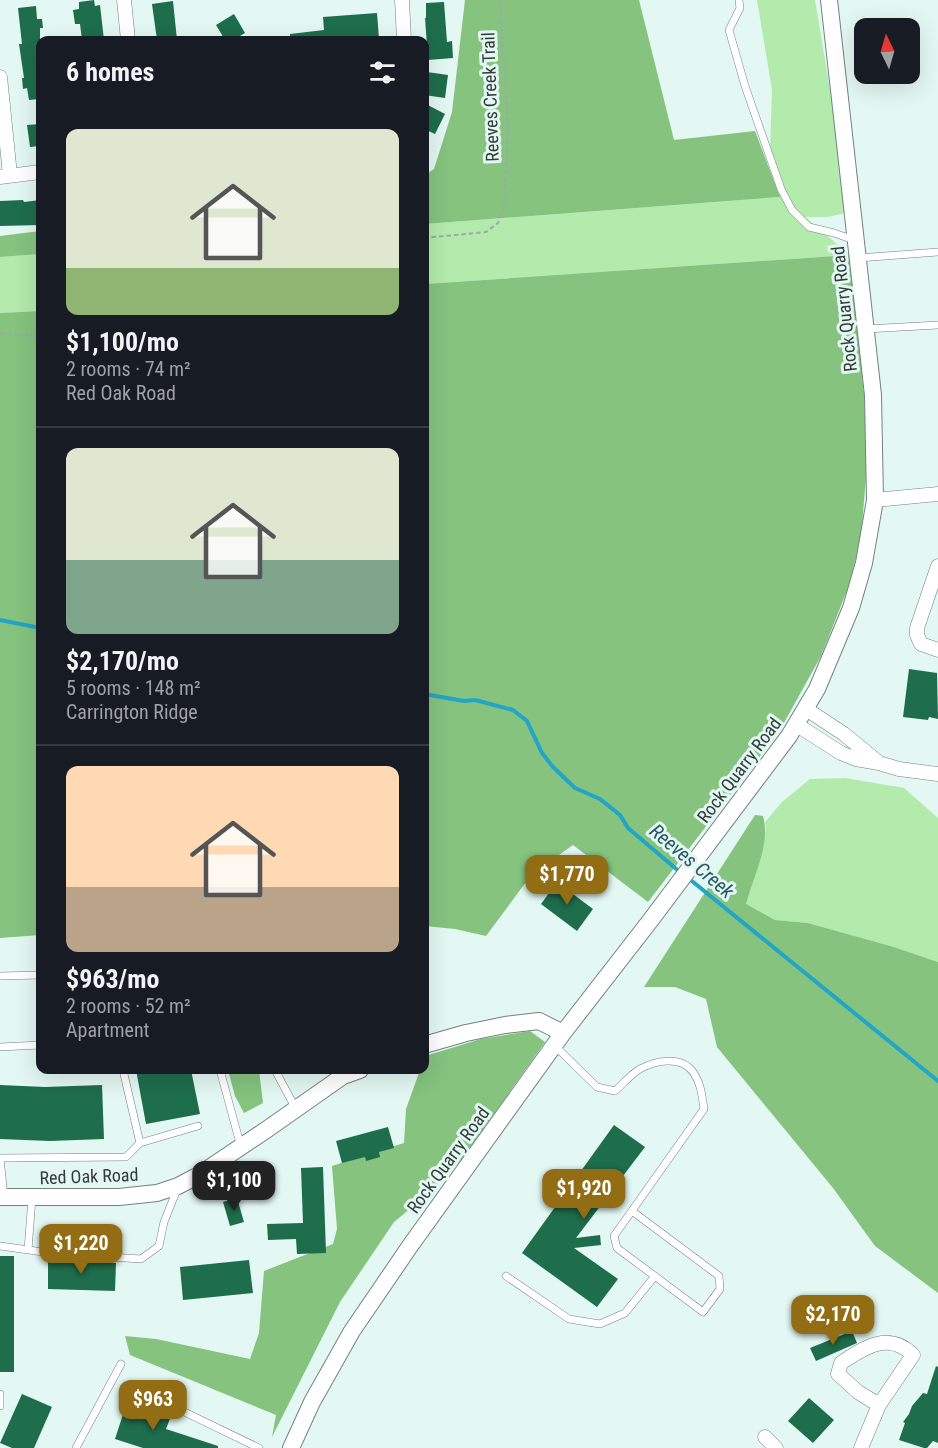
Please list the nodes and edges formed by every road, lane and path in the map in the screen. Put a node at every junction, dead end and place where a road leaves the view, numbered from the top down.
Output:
1 (124, 0) edge
2 (402, 0) edge
3 (500, 0) edge
4 (739, 0) edge
5 (830, 0) edge
6 (128, 36) edge
7 (404, 36) edge
8 (0, 77) edge
9 (36, 172) edge
10 (5, 176) edge
11 (429, 238) edge
12 (856, 241) junction
13 (938, 252) edge
14 (858, 258) junction
15 (938, 325) edge
16 (866, 329) junction
17 (0, 334) edge
18 (36, 336) edge
19 (938, 494) edge
20 (875, 500) junction
21 (938, 566) edge
22 (938, 650) edge
23 (806, 709) junction
24 (797, 725) junction
25 (879, 763) junction
26 (938, 774) edge
27 (36, 975) edge
28 (0, 976) edge
29 (559, 1039) junction
30 (429, 1044) edge
31 (36, 1045) edge
32 (0, 1047) edge
33 (124, 1074) edge
34 (221, 1074) edge
35 (277, 1074) edge
36 (349, 1074) edge
37 (296, 1108) junction
38 (198, 1126) dead end
39 (140, 1143) junction
40 (240, 1147) junction
41 (0, 1158) edge
42 (178, 1186) junction
43 (2, 1197) edge
44 (32, 1197) junction
45 (632, 1211) junction
46 (0, 1246) edge
47 (28, 1250) junction
48 (506, 1276) dead end
49 (655, 1276) junction
50 (121, 1364) dead end
51 (139, 1390) dead end
52 (0, 1394) edge
53 (879, 1405) junction
54 (0, 1406) edge
55 (765, 1437) dead end
56 (76, 1448) edge
57 (259, 1448) edge
58 (291, 1448) edge
59 (776, 1448) edge
60 (861, 1448) edge

1 - 6 street
2 - 7 street
3 - 11 path, Reeves Creek Trail
4 - 12 lane
5 - 12 street, Rock Quarry Road
8 - 10 street
9 - 10 street
12 - 14 street, Rock Quarry Road
13 - 14 lane
14 - 16 street, Rock Quarry Road
15 - 16 lane
16 - 20 street, Rock Quarry Road
17 - 18 path
19 - 20 street
20 - 23 street, Rock Quarry Road
21 - 22 street
23 - 24 street, Rock Quarry Road
23 - 25 street
24 - 25 street
24 - 29 street, Rock Quarry Road
25 - 26 street
27 - 28 lane
29 - 30 street
29 - 45 lane
29 - 58 street, Rock Quarry Road
31 - 32 lane
33 - 39 lane
34 - 40 lane
35 - 37 lane
36 - 37 street, Red Oak Road
37 - 40 street, Red Oak Road
38 - 39 lane
39 - 41 lane
40 - 42 street, Red Oak Road
41 - 43 lane
42 - 44 street, Red Oak Road
42 - 47 lane
43 - 44 street, Red Oak Road
44 - 47 lane
45 - 49 lane
45 - 49 lane
46 - 47 lane
48 - 49 lane
50 - 56 lane
51 - 57 lane
52 - 54 lane
53 - 53 street
53 - 60 street
55 - 59 street

